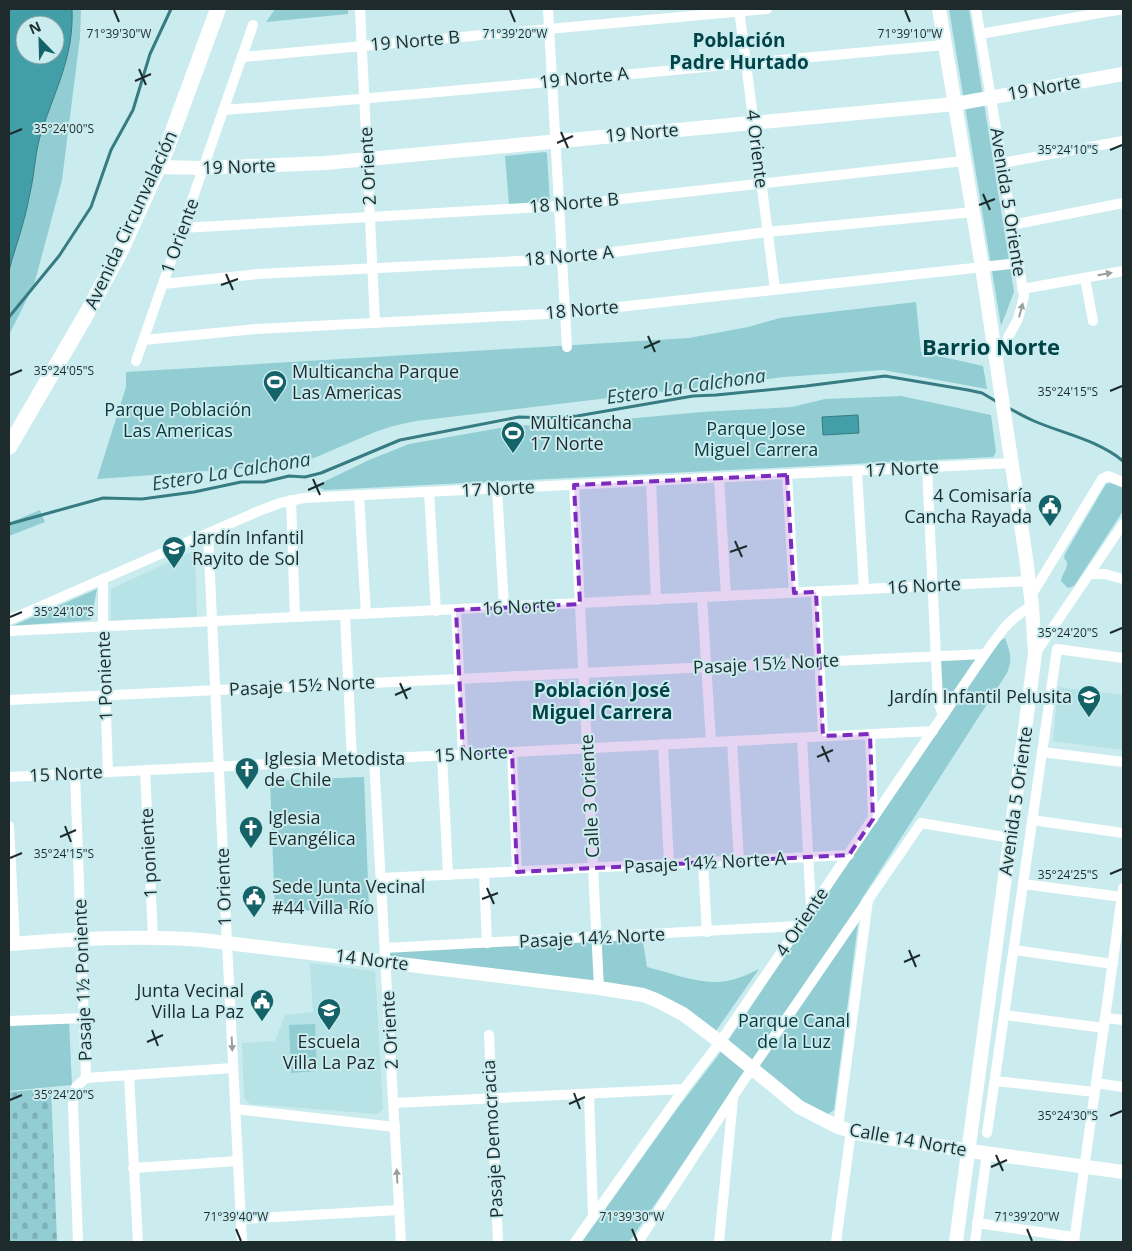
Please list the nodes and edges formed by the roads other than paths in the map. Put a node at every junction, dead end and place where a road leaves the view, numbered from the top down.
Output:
1 (218, 9) edge
2 (360, 9) edge
3 (548, 9) edge
4 (767, 9) edge
5 (939, 9) edge
6 (976, 9) edge
7 (1123, 9) edge
8 (739, 10) edge
9 (253, 25) dead end
10 (549, 29) junction
11 (980, 34) junction
12 (945, 45) junction
13 (362, 46) junction
14 (242, 57) junction
15 (745, 63) junction
16 (1123, 74) edge
17 (552, 81) junction
18 (991, 97) junction
19 (365, 99) junction
20 (954, 104) junction
21 (224, 110) junction
22 (753, 122) junction
23 (555, 141) junction
24 (1123, 142) edge
25 (368, 159) junction
26 (964, 161) junction
27 (1002, 163) junction
28 (158, 167) junction
29 (204, 168) junction
30 (761, 183) junction
31 (1123, 203) edge
32 (559, 206) junction
33 (973, 212) junction
34 (370, 218) junction
35 (1012, 225) junction
36 (182, 228) junction
37 (767, 232) junction
38 (562, 259) junction
39 (1019, 263) junction
40 (982, 267) junction
41 (373, 268) junction
42 (1123, 271) edge
43 (1085, 278) junction
44 (163, 284) junction
45 (775, 289) junction
46 (1022, 289) junction
47 (564, 313) junction
48 (1093, 321) dead end
49 (375, 323) junction
50 (144, 340) junction
51 (566, 347) dead end
52 (996, 360) junction
53 (136, 361) dead end
54 (9, 447) edge
55 (1012, 463) junction
56 (927, 467) junction
57 (857, 472) junction
58 (787, 475) junction
59 (719, 478) junction
60 (650, 482) junction
61 (1123, 482) edge
62 (574, 485) junction
63 (498, 489) junction
64 (429, 492) junction
65 (359, 495) junction
66 (290, 500) junction
67 (1123, 524) edge
68 (208, 532) junction
69 (1089, 574) junction
70 (1123, 579) edge
71 (103, 580) junction
72 (1030, 581) junction
73 (932, 586) junction
74 (864, 589) junction
75 (816, 592) junction
76 (794, 593) junction
77 (726, 596) junction
78 (702, 598) junction
79 (656, 600) junction
80 (1032, 601) junction
81 (580, 604) junction
82 (504, 608) junction
83 (456, 610) junction
84 (436, 611) junction
85 (366, 614) junction
86 (345, 615) junction
87 (294, 617) junction
88 (9, 620) edge
89 (213, 621) junction
90 (103, 626) junction
91 (9, 631) edge
92 (985, 654) junction
93 (1035, 654) junction
94 (936, 656) junction
95 (1123, 658) edge
96 (819, 662) junction
97 (706, 667) junction
98 (583, 673) junction
99 (459, 679) junction
100 (348, 684) junction
101 (216, 690) junction
102 (106, 696) junction
103 (9, 700) edge
104 (944, 716) junction
105 (933, 731) junction
106 (870, 734) junction
107 (823, 736) junction
108 (802, 738) junction
109 (732, 741) junction
110 (710, 742) junction
111 (663, 744) junction
112 (587, 748) junction
113 (512, 752) junction
114 (1042, 752) junction
115 (463, 754) junction
116 (442, 755) junction
117 (374, 759) junction
118 (352, 760) junction
119 (1123, 762) edge
120 (219, 766) junction
121 (145, 770) junction
122 (108, 772) junction
123 (75, 773) junction
124 (9, 777) edge
125 (872, 819) junction
126 (1032, 820) junction
127 (9, 826) edge
128 (1123, 833) edge
129 (1011, 838) junction
130 (849, 855) junction
131 (808, 858) junction
132 (739, 861) junction
133 (703, 863) junction
134 (669, 864) junction
135 (593, 868) junction
136 (517, 872) junction
137 (484, 873) junction
138 (448, 875) junction
139 (381, 878) junction
140 (1023, 884) junction
141 (1123, 893) edge
142 (868, 898) junction
143 (811, 908) junction
144 (799, 926) junction
145 (707, 932) junction
146 (153, 937) junction
147 (597, 938) junction
148 (82, 939) junction
149 (226, 943) junction
150 (487, 943) junction
151 (12, 944) edge
152 (384, 948) junction
153 (1014, 950) junction
154 (1119, 950) edge
155 (386, 963) junction
156 (1113, 964) junction
157 (599, 988) junction
158 (1004, 1015) junction
159 (85, 1018) junction
160 (1123, 1020) edge
161 (9, 1021) edge
162 (1104, 1023) junction
163 (488, 1036) dead end
164 (720, 1042) junction
165 (233, 1068) junction
166 (752, 1070) junction
167 (129, 1075) junction
168 (86, 1078) junction
169 (995, 1081) junction
170 (1123, 1087) edge
171 (1095, 1088) junction
172 (684, 1089) junction
173 (589, 1094) junction
174 (733, 1097) junction
175 (492, 1099) junction
176 (394, 1104) junction
177 (235, 1109) junction
178 (395, 1127) junction
179 (844, 1129) junction
180 (987, 1133) dead end
181 (968, 1150) junction
182 (987, 1153) junction
183 (238, 1161) junction
184 (1084, 1167) junction
185 (134, 1168) junction
186 (1123, 1172) edge
187 (399, 1210) junction
188 (593, 1215) junction
189 (241, 1219) junction
190 (977, 1223) junction
191 (1074, 1240) edge
192 (78, 1242) edge
193 (138, 1242) edge
194 (242, 1242) edge
195 (401, 1242) edge
196 (498, 1242) edge
197 (575, 1242) edge
198 (638, 1242) edge
199 (719, 1242) edge
200 (836, 1242) edge
201 (956, 1242) edge
202 (974, 1242) edge

1 - 28 main road, Avenida Circunvalación
2 - 13 street, 2 Oriente
3 - 10 street
4 - 8 street, 19 Norte B
5 - 12 street, Avenida 5 Oriente
6 - 11 street, Avenida 5 Oriente
7 - 11 street
8 - 10 street, 19 Norte B
8 - 15 street, 4 Oriente
9 - 14 street, 1 Oriente
10 - 13 street, 19 Norte B
10 - 17 street
11 - 18 street, Avenida 5 Oriente
12 - 15 street, 19 Norte A
12 - 20 street, Avenida 5 Oriente
13 - 14 street, 19 Norte B
13 - 19 street, 2 Oriente
14 - 21 street, 1 Oriente
15 - 17 street, 19 Norte A
15 - 22 street, 4 Oriente
16 - 18 street, 19 Norte
17 - 19 street, 19 Norte A
17 - 23 street
18 - 20 street, 19 Norte
18 - 27 street, Avenida 5 Oriente
19 - 21 street, 19 Norte A
19 - 25 street, 2 Oriente
20 - 22 street, 19 Norte
20 - 26 street, Avenida 5 Oriente
21 - 29 street, 1 Oriente
22 - 23 street, 19 Norte
22 - 30 street, 4 Oriente
23 - 25 street, 19 Norte
23 - 32 street
24 - 27 street
25 - 29 street, 19 Norte
25 - 34 street, 2 Oriente
26 - 30 street, 18 Norte B
26 - 33 street, Avenida 5 Oriente
27 - 35 street, Avenida 5 Oriente
28 - 29 street, 19 Norte
28 - 54 main road, Avenida Circunvalación
29 - 36 street, 1 Oriente
30 - 32 street, 18 Norte B
30 - 37 street, 4 Oriente
31 - 35 street
32 - 34 street, 18 Norte B
32 - 38 street
33 - 37 street, 18 Norte A
33 - 40 street, Avenida 5 Oriente
34 - 36 street, 18 Norte B
34 - 41 street, 2 Oriente
35 - 39 street, Avenida 5 Oriente
36 - 44 street, 1 Oriente
37 - 38 street, 18 Norte A
37 - 45 street, 4 Oriente
38 - 41 street, 18 Norte A
38 - 47 street
39 - 40 street, 18 Norte
39 - 46 street, Avenida 5 Oriente
40 - 45 street, 18 Norte
40 - 52 street, Avenida 5 Oriente
41 - 44 street, 18 Norte A
41 - 49 street, 2 Oriente
43 -> 42 street
43 - 46 street
43 - 48 street
44 - 50 street, 1 Oriente
45 - 47 street, 18 Norte
52 -> 46 street, Avenida 5 Oriente
47 - 49 street, 18 Norte
47 - 51 street
49 - 50 street, 18 Norte
50 - 53 street, 1 Oriente
52 - 55 street, Avenida 5 Oriente
55 - 56 street, 17 Norte
55 - 72 street, Avenida 5 Oriente
56 - 57 street, 17 Norte
56 - 73 street
57 - 58 street, 17 Norte
57 - 74 street
58 - 59 street, 17 Norte
58 - 76 street
59 - 60 street, 17 Norte
59 - 77 street
60 - 62 street, 17 Norte
60 - 79 street
61 - 80 street
62 - 63 street, 17 Norte
62 - 81 street, Calle 3 Oriente
63 - 64 street, 17 Norte
63 - 82 street
64 - 65 street, 17 Norte
64 - 84 street
65 - 66 street, 17 Norte
65 - 85 street
66 - 68 street, 17 Norte
66 - 87 street
67 - 69 street
68 - 71 street, 17 Norte
68 - 89 street, 1 Oriente
69 - 70 street
69 - 93 street
71 - 88 street, 17 Norte
71 - 90 street, 1 Poniente
72 - 73 street, 16 Norte
72 - 80 street, Avenida 5 Oriente
73 - 74 street, 16 Norte
73 - 94 street
74 - 75 street, 16 Norte
75 - 76 street, 16 Norte
75 - 96 street
76 - 77 street, 16 Norte
77 - 78 street, 16 Norte
78 - 79 street, 16 Norte
78 - 97 street
79 - 81 street, 16 Norte
80 - 92 street, 4 Oriente
80 - 93 street, Avenida 5 Oriente
81 - 82 street, 16 Norte
81 - 98 street, Calle 3 Oriente
82 - 83 street, 16 Norte
83 - 84 street, 16 Norte
83 - 99 street
84 - 85 street, 16 Norte
85 - 86 street, 16 Norte
86 - 87 street, 16 Norte
86 - 100 street
87 - 89 street, 16 Norte
89 - 90 street, 16 Norte
89 - 101 street, 1 Oriente
90 - 91 street, 16 Norte
90 - 102 street, 1 Poniente
92 - 94 street, Pasaje 15½ Norte
92 - 104 street, 4 Oriente
93 - 129 street, Avenida 5 Oriente
94 - 96 street, Pasaje 15½ Norte
94 - 104 street
95 - 114 street
96 - 97 street, Pasaje 15½ Norte
96 - 107 street
97 - 98 street, Pasaje 15½ Norte
97 - 110 street
98 - 99 street, Pasaje 15½ Norte
98 - 112 street, Calle 3 Oriente
99 - 100 street, Pasaje 15½ Norte
99 - 115 street
100 - 101 street, Pasaje 15½ Norte
100 - 118 street
101 - 102 street, Pasaje 15½ Norte
101 - 120 street, 1 Oriente
102 - 103 street, Pasaje 15½ Norte
102 - 122 street, 1 Poniente
104 - 105 street, 4 Oriente
105 - 106 street, 15 Norte
105 - 125 street, 4 Oriente
106 - 107 street, 15 Norte
106 - 125 street
107 - 108 street, 15 Norte
108 - 109 street, 15 Norte
108 - 131 street
109 - 110 street, 15 Norte
109 - 132 street
110 - 111 street, 15 Norte
111 - 112 street, 15 Norte
111 - 134 street
112 - 113 street, 15 Norte
112 - 135 street, Calle 3 Oriente
113 - 115 street, 15 Norte
113 - 136 street
114 - 119 street
114 - 126 street
115 - 116 street, 15 Norte
116 - 117 street, 15 Norte
116 - 138 street
117 - 118 street, 15 Norte
117 - 139 street, 2 Oriente
118 - 120 street, 15 Norte
120 - 121 street, 15 Norte
120 - 149 street, 1 Oriente
121 - 122 street, 15 Norte
121 - 146 street, 1 poniente
122 - 123 street, 15 Norte
123 - 124 street, 15 Norte
123 - 148 street, Pasaje 1½ Poniente
125 - 130 street, 4 Oriente
126 - 128 street
126 - 140 street
127 - 151 street
129 - 142 street
129 - 181 street, Avenida 5 Oriente
130 - 131 street, Pasaje 14½ Norte A
130 - 143 street, 4 Oriente
131 - 132 street, Pasaje 14½ Norte A
131 - 143 street
132 - 133 street, Pasaje 14½ Norte A
133 - 134 street, Pasaje 14½ Norte A
133 - 145 street
134 - 135 street, Pasaje 14½ Norte A
135 - 136 street, Pasaje 14½ Norte A
135 - 147 street, Calle 3 Oriente
136 - 137 street, Pasaje 14½ Norte A
137 - 138 street, Pasaje 14½ Norte A
137 - 150 street
138 - 139 street, Pasaje 14½ Norte A
139 - 152 street, 2 Oriente
140 - 141 street
140 - 153 street
141 - 154 street
142 - 166 street
142 - 179 street
143 - 144 street, 4 Oriente
144 - 145 street, Pasaje 14½ Norte
144 - 164 street, 4 Oriente
145 - 147 street, Pasaje 14½ Norte
146 - 148 street, 14 Norte
146 - 149 street, 14 Norte
147 - 150 street, Pasaje 14½ Norte
147 - 157 street, Calle 3 Oriente
148 - 151 street, 14 Norte
148 - 159 street, Pasaje 1½ Poniente
149 - 155 street, 14 Norte
149 -> 165 street, 1 Oriente
150 - 152 street, Pasaje 14½ Norte
152 - 155 street, 2 Oriente
153 - 156 street
153 - 158 street
154 - 156 street
155 - 157 street, 14 Norte
155 - 176 street, 2 Oriente
156 - 162 street
157 - 164 street, 14 Norte
158 - 162 street
158 - 169 street
159 - 161 street
159 - 168 street, Pasaje 1½ Poniente
160 - 162 street
162 - 171 street
163 - 175 street, Pasaje Democracia
164 - 166 street, Calle 14 Norte
164 - 172 street, 4 Oriente
165 - 167 street
165 - 177 street, 1 Oriente
166 - 174 street
166 - 179 street, Calle 14 Norte
167 - 168 street
167 - 185 street
168 - 192 street, Pasaje 1½ Poniente
169 - 171 street
169 - 180 street
170 - 171 street
171 - 184 street
172 - 173 street
172 - 188 street, 4 Oriente
173 - 175 street
173 - 188 street
174 - 198 street
174 - 199 street
175 - 176 street
175 - 196 street, Pasaje Democracia
176 - 178 street, 2 Oriente
177 - 178 street
177 - 183 street, 1 Oriente
187 -> 178 street, 2 Oriente
179 - 181 street, Calle 14 Norte
179 - 200 street
181 - 182 street, Calle 14 Norte
181 - 201 street, Avenida 5 Oriente
182 - 184 street, Calle 14 Norte
182 - 190 street
183 - 185 street
183 - 189 street, 1 Oriente
184 - 186 street, Calle 14 Norte
184 - 191 street
185 - 193 street
187 - 189 street
187 - 195 street, 2 Oriente
188 - 197 street, 4 Oriente
189 - 194 street, 1 Oriente
190 - 191 street
190 - 202 street

